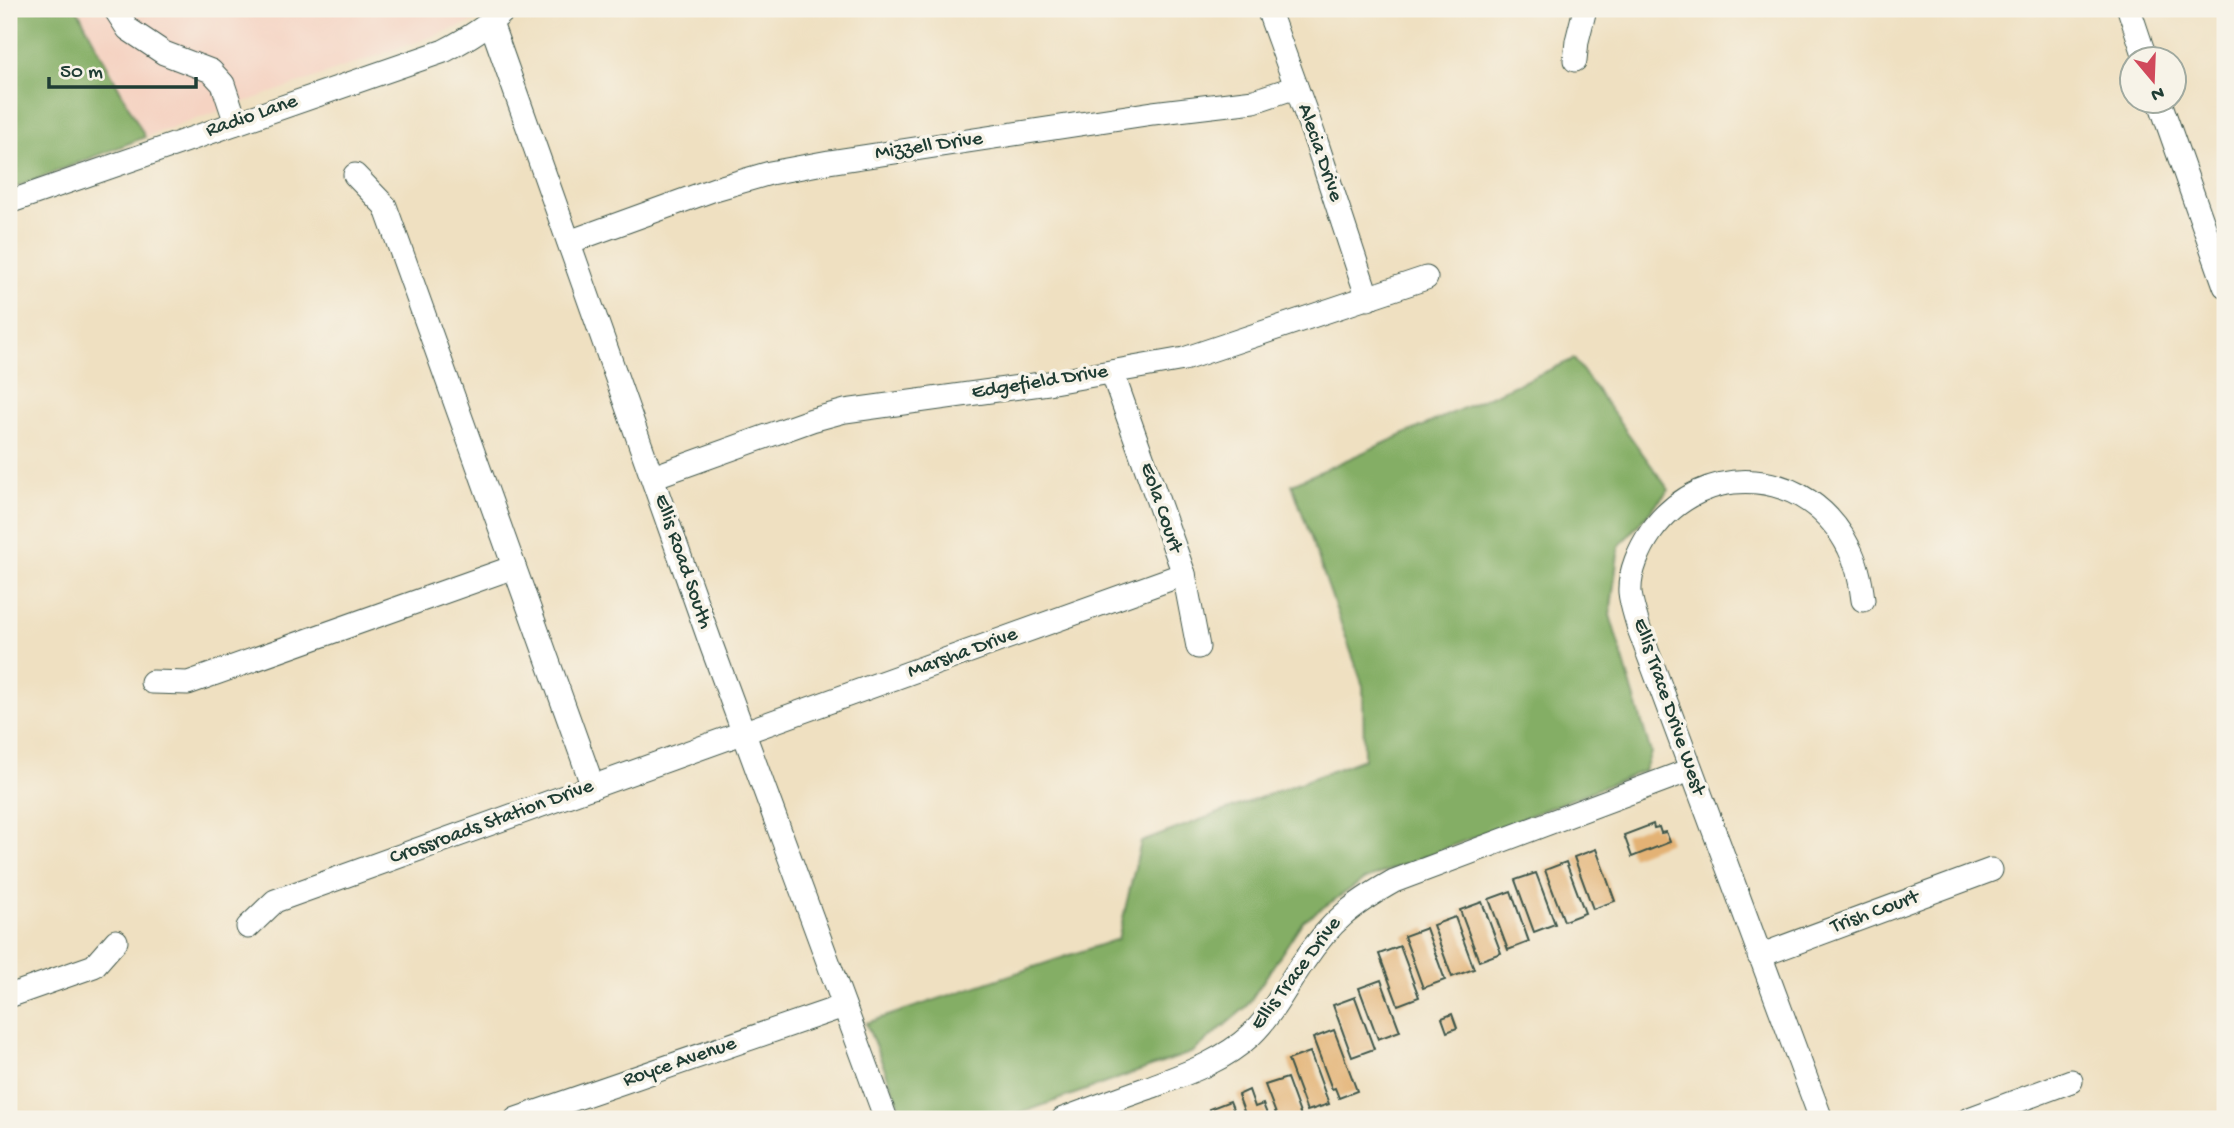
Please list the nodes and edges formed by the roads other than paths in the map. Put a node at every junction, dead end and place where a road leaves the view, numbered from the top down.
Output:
1 (115, 9) edge
2 (1268, 9) edge
3 (1585, 9) edge
4 (2129, 9) edge
5 (498, 16) edge
6 (2141, 46) edge
7 (1575, 60) dead end
8 (1296, 87) junction
9 (2165, 116) edge
10 (236, 122) junction
11 (355, 175) dead end
12 (9, 202) edge
13 (569, 242) junction
14 (1426, 278) dead end
15 (2225, 286) edge
16 (1368, 299) junction
17 (1112, 372) junction
18 (653, 477) junction
19 (514, 567) junction
20 (1184, 574) junction
21 (1863, 600) dead end
22 (1198, 647) dead end
23 (152, 682) dead end
24 (743, 733) junction
25 (1690, 770) junction
26 (593, 787) junction
27 (1991, 870) dead end
28 (248, 927) dead end
29 (116, 941) dead end
30 (1759, 956) junction
31 (9, 996) edge
32 (844, 1006) junction
33 (2071, 1082) dead end
34 (516, 1119) edge
35 (886, 1119) edge
36 (1063, 1119) edge
37 (1821, 1119) edge
38 (1969, 1119) edge

1 - 10 street
2 - 8 street, Alecia Drive
3 - 7 street
4 - 6 street
5 - 10 street, Radio Lane
5 - 13 street, Ellis Road South
8 - 13 street, Mizzell Drive
8 - 16 street, Alecia Drive
9 - 15 street
10 - 12 street, Radio Lane
11 - 19 street
13 - 18 street, Ellis Road South
14 - 16 street, Edgefield Drive
16 - 17 street, Edgefield Drive
17 - 18 street, Edgefield Drive
17 - 20 street, Eola Court
18 - 24 street, Ellis Road South
19 - 23 street
19 - 26 street
20 - 22 street, Eola Court
20 - 24 street, Marsha Drive
21 - 25 street, Ellis Trace Drive West
24 - 26 street, Crossroads Station Drive
24 - 32 street, Ellis Road South
25 - 30 street, Ellis Trace Drive West
25 - 36 street, Ellis Trace Drive
26 - 28 street, Crossroads Station Drive
27 - 30 street, Trish Court
29 - 31 street
30 - 37 street, Ellis Trace Drive West
32 - 34 street, Royce Avenue
32 - 35 street, Ellis Road South
33 - 38 street

